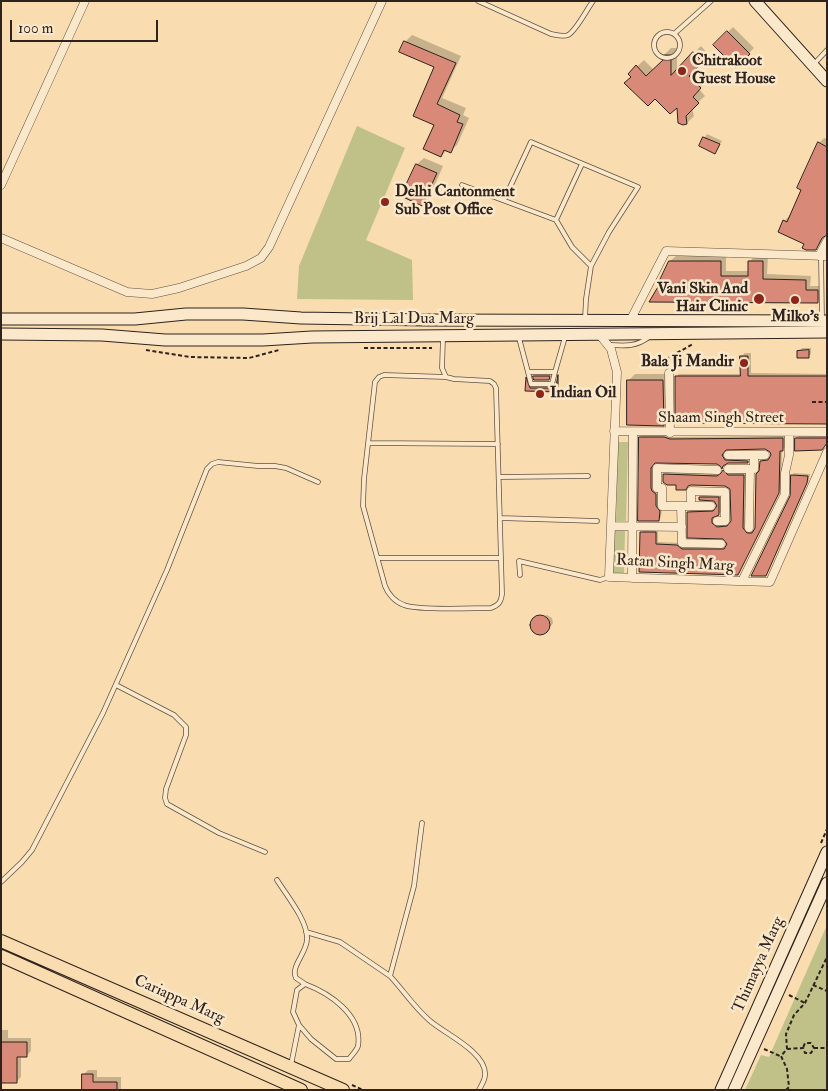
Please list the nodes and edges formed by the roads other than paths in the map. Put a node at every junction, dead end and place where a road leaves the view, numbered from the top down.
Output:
1 (85, 1) edge
2 (382, 1) edge
3 (478, 1) edge
4 (593, 1) edge
5 (711, 1) edge
6 (755, 1) edge
7 (674, 34) junction
8 (827, 50) edge
9 (812, 65) junction
10 (827, 81) edge
11 (582, 164) junction
12 (1, 185) edge
13 (462, 185) dead end
14 (504, 200) junction
15 (556, 220) junction
16 (1, 238) edge
17 (827, 241) edge
18 (823, 256) edge
19 (592, 266) junction
20 (1, 319) edge
21 (585, 321) junction
22 (630, 321) junction
23 (825, 325) edge
24 (1, 334) edge
25 (598, 334) junction
26 (653, 334) junction
27 (519, 335) junction
28 (565, 335) junction
29 (443, 336) junction
30 (609, 344) junction
31 (528, 372) junction
32 (555, 372) junction
33 (667, 373) road end
34 (446, 376) junction
35 (614, 432) junction
36 (633, 432) junction
37 (789, 432) junction
38 (827, 432) edge
39 (670, 433) junction
40 (369, 442) junction
41 (498, 444) junction
42 (827, 452) edge
43 (728, 455) dead end
44 (765, 455) dead end
45 (754, 456) junction
46 (717, 470) dead end
47 (728, 470) dead end
48 (752, 470) junction
49 (764, 470) dead end
50 (588, 476) dead end
51 (499, 477) junction
52 (318, 482) dead end
53 (681, 506) junction
54 (692, 506) junction
55 (711, 506) dead end
56 (500, 518) junction
57 (597, 521) dead end
58 (716, 521) dead end
59 (611, 526) junction
60 (632, 527) junction
61 (682, 527) junction
62 (749, 528) dead end
63 (721, 544) dead end
64 (378, 558) junction
65 (501, 558) junction
66 (520, 576) dead end
67 (609, 578) junction
68 (632, 578) junction
69 (742, 581) junction
70 (116, 685) junction
71 (422, 823) dead end
72 (265, 852) dead end
73 (827, 852) edge
74 (277, 880) dead end
75 (1, 882) edge
76 (827, 883) edge
77 (306, 932) junction
78 (1, 941) edge
79 (1, 956) edge
80 (390, 976) junction
81 (305, 984) junction
82 (298, 1025) junction
83 (291, 1067) junction
84 (301, 1090) edge
85 (343, 1090) edge
86 (479, 1090) edge
87 (721, 1090) edge
88 (734, 1090) edge

1 - 12 street
2 - 16 street
3 - 4 lane
5 - 7 lane
6 - 9 street
7 - 7 lane
8 - 9 lane
9 - 10 street
11 - 14 lane
11 - 15 lane
11 - 19 lane
13 - 14 lane
14 - 15 lane
15 - 19 lane
17 - 18 street
18 - 22 street
18 - 23 lane
19 - 21 lane
20 - 21 street, Brij Lal Dua Marg
21 - 22 street, Brij Lal Dua Marg
22 - 23 street, Brij Lal Dua Marg
23 - 26 street, Brij Lal Dua Marg
24 - 29 street, Brij Lal Dua Marg
25 - 26 street, Brij Lal Dua Marg
25 - 28 street, Brij Lal Dua Marg
25 - 30 street
26 - 30 lane
27 - 28 street, Brij Lal Dua Marg
27 - 29 street, Brij Lal Dua Marg
27 - 31 lane
28 - 32 lane
29 - 34 lane
30 - 35 street, Ratan Singh Marg
31 - 32 lane
31 - 32 lane
33 - 39 street
34 - 40 lane
34 - 41 lane
35 - 36 street, Shaam Singh Street
35 - 59 street, Ratan Singh Marg
36 - 39 street, Shaam Singh Street
36 - 60 street
37 - 38 street, Shaam Singh Street
37 - 39 street, Shaam Singh Street
37 - 69 street
40 - 41 lane
40 - 64 lane
41 - 51 lane
42 - 69 street, Ratan Singh Marg
43 - 45 street
44 - 45 street
45 - 48 street
46 - 53 street
47 - 48 street
48 - 49 street
48 - 62 street
50 - 51 lane
51 - 56 lane
52 - 70 lane
53 - 54 street
53 - 61 street
54 - 55 street
54 - 58 street
56 - 57 lane
56 - 65 lane
59 - 60 street
59 - 67 street, Ratan Singh Marg
60 - 61 street
60 - 68 street
61 - 63 street
64 - 65 lane
64 - 65 lane
66 - 67 lane
67 - 68 street, Ratan Singh Marg
68 - 69 street, Ratan Singh Marg
70 - 72 lane
70 - 75 lane
71 - 80 lane
73 - 87 street, Thimayya Marg
74 - 77 lane
76 - 88 street, Thimayya Marg
77 - 80 lane
77 - 81 lane
78 - 83 main road, Cariappa Marg
79 - 84 main road, Cariappa Marg
80 - 86 lane
81 - 82 lane
81 - 82 lane
82 - 83 lane
83 - 85 main road, Cariappa Marg

